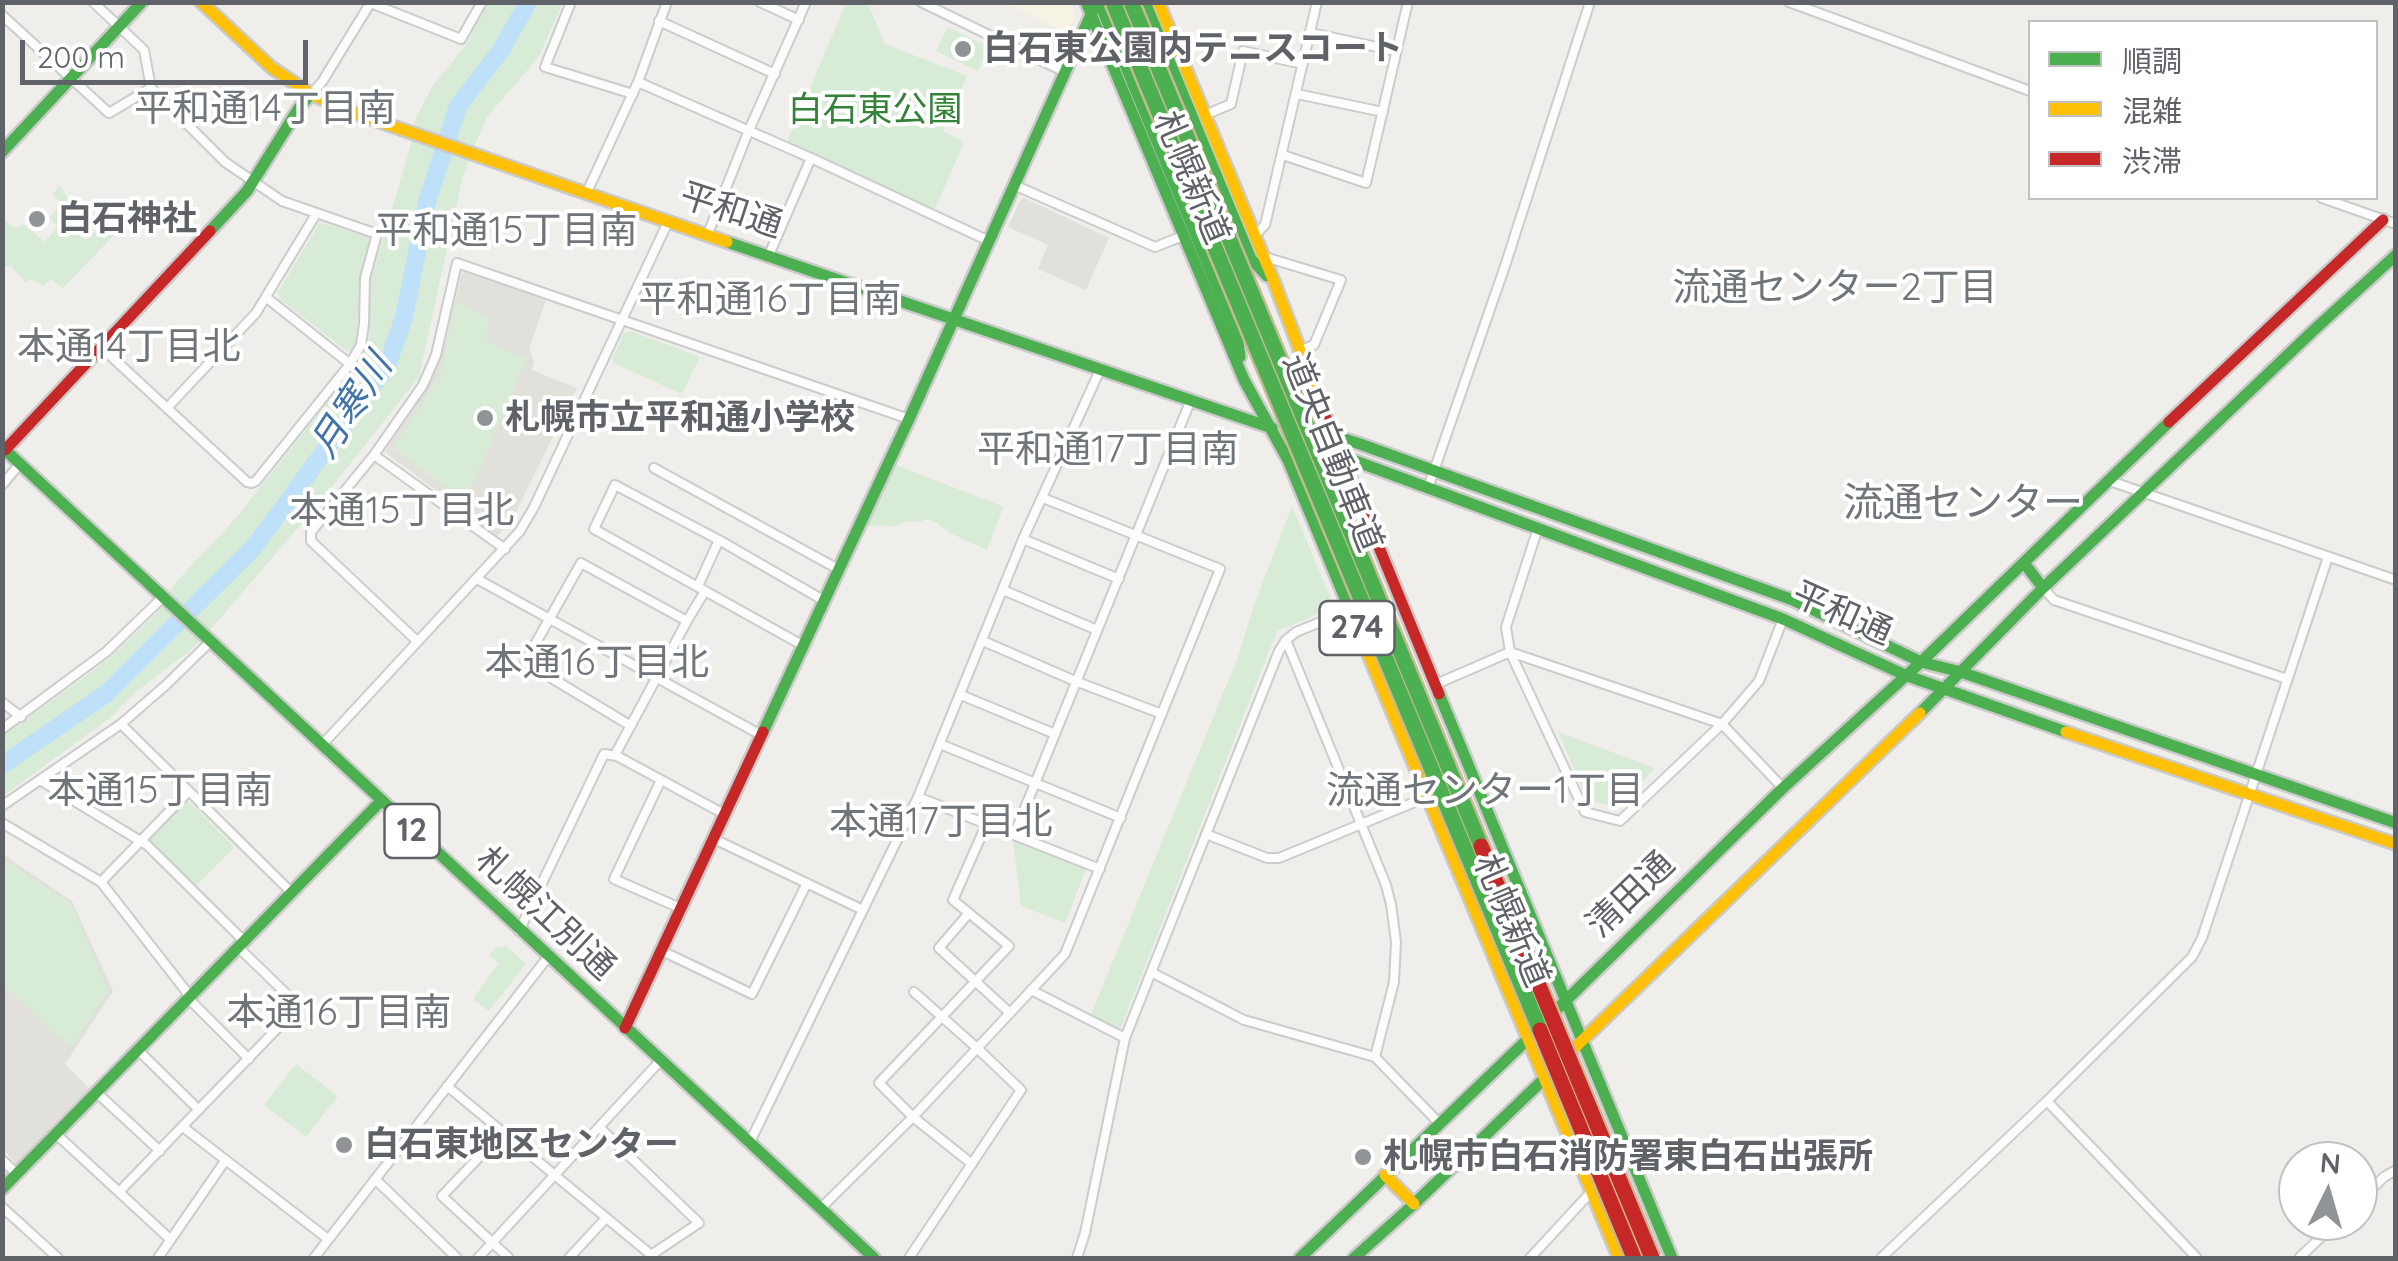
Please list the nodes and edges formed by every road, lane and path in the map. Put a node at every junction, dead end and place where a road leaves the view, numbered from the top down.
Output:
1 (93, 2) edge
2 (142, 2) edge
3 (201, 2) edge
4 (482, 2) edge
5 (571, 2) edge
6 (666, 2) edge
7 (760, 2) edge
8 (806, 2) edge
9 (920, 2) edge
10 (1113, 2) edge
11 (1131, 2) edge
12 (1145, 2) edge
13 (1158, 2) edge
14 (1317, 2) edge
15 (1408, 2) edge
16 (1590, 2) edge
17 (1789, 2) edge
18 (370, 3) edge
19 (1093, 6) edge
20 (2, 15) edge
21 (798, 20) junction
22 (659, 21) junction
23 (120, 28) junction
24 (1310, 33) junction
25 (1396, 51) junction
26 (1303, 64) junction
27 (1065, 72) junction
28 (775, 74) junction
29 (72, 79) junction
30 (638, 82) junction
31 (152, 88) junction
32 (2028, 90) edge
33 (311, 94) junction
34 (632, 94) junction
35 (1297, 94) junction
36 (1383, 112) junction
37 (1205, 115) junction
38 (749, 130) junction
39 (2, 152) edge
40 (1283, 155) junction
41 (811, 158) junction
42 (254, 183) junction
43 (1014, 185) junction
44 (587, 192) junction
45 (2328, 200) edge
46 (316, 214) junction
47 (668, 222) junction
48 (2389, 222) edge
49 (707, 236) junction
50 (1183, 236) junction
51 (1254, 236) junction
52 (989, 241) junction
53 (769, 255) junction
54 (2396, 255) edge
55 (1263, 256) junction
56 (1274, 282) junction
57 (267, 298) junction
58 (621, 320) junction
59 (953, 320) junction
60 (102, 348) junction
61 (1300, 350) junction
62 (350, 364) junction
63 (1100, 370) junction
64 (1244, 380) junction
65 (1190, 402) junction
66 (167, 408) junction
67 (908, 419) junction
68 (1269, 427) junction
69 (1332, 436) junction
70 (4, 448) edge
71 (374, 455) junction
72 (1341, 458) junction
73 (20, 464) junction
74 (654, 468) dead end
75 (1430, 479) junction
76 (2110, 480) junction
77 (2, 484) edge
78 (2143, 494) junction
79 (1043, 498) junction
80 (1538, 528) junction
81 (1136, 536) junction
82 (1023, 538) junction
83 (720, 540) junction
84 (505, 549) junction
85 (2328, 557) junction
86 (2024, 562) junction
87 (838, 569) junction
88 (477, 579) junction
89 (1119, 579) junction
90 (2396, 580) edge
91 (702, 588) junction
92 (2044, 588) junction
93 (1003, 590) junction
94 (167, 600) junction
95 (824, 600) junction
96 (1350, 610) junction
97 (551, 618) junction
98 (1783, 619) junction
99 (687, 621) junction
100 (1098, 630) junction
101 (206, 636) junction
102 (1286, 640) junction
103 (417, 642) junction
104 (983, 642) junction
105 (802, 645) junction
106 (1510, 652) junction
107 (1922, 662) junction
108 (1961, 672) junction
109 (1905, 676) junction
110 (2287, 679) junction
111 (657, 680) junction
112 (1075, 681) junction
113 (1434, 685) junction
114 (1944, 690) junction
115 (961, 696) junction
116 (2, 702) edge
117 (1162, 714) junction
118 (21, 717) junction
119 (120, 724) junction
120 (1722, 724) junction
121 (631, 726) junction
122 (2, 730) edge
123 (1055, 734) junction
124 (761, 735) junction
125 (940, 744) junction
126 (322, 745) junction
127 (617, 756) junction
128 (2254, 776) junction
129 (40, 780) junction
130 (661, 780) junction
131 (1034, 784) junction
132 (1783, 788) junction
133 (188, 792) junction
134 (2248, 796) junction
135 (918, 797) junction
136 (1427, 797) junction
137 (380, 802) junction
138 (2, 806) edge
139 (724, 814) junction
140 (1120, 818) junction
141 (2, 823) edge
142 (1362, 824) junction
143 (2396, 824) edge
144 (986, 825) junction
145 (1206, 834) junction
146 (1014, 835) junction
147 (712, 838) junction
148 (139, 841) junction
149 (2396, 844) edge
150 (1100, 869) junction
151 (101, 882) junction
152 (807, 883) junction
153 (291, 892) junction
154 (680, 908) junction
155 (863, 910) junction
156 (969, 913) junction
157 (520, 931) junction
158 (241, 944) junction
159 (660, 950) junction
160 (548, 957) junction
161 (1151, 972) junction
162 (976, 982) junction
163 (1031, 990) junction
164 (914, 992) dead end
165 (188, 999) junction
166 (1565, 1001) junction
167 (1010, 1012) junction
168 (942, 1017) junction
169 (625, 1028) junction
170 (1125, 1038) junction
171 (1528, 1038) junction
172 (1582, 1038) junction
173 (977, 1048) junction
174 (138, 1050) junction
175 (1375, 1057) junction
176 (248, 1058) junction
177 (660, 1060) junction
178 (1544, 1079) junction
179 (447, 1086) junction
180 (96, 1092) junction
181 (2047, 1101) junction
182 (199, 1110) junction
183 (913, 1117) junction
184 (1440, 1124) junction
185 (600, 1127) junction
186 (183, 1128) junction
187 (503, 1132) junction
188 (56, 1134) junction
189 (749, 1144) junction
190 (160, 1151) junction
191 (2, 1160) edge
192 (225, 1161) junction
193 (972, 1164) junction
194 (17, 1174) junction
195 (555, 1175) junction
196 (1386, 1175) junction
197 (375, 1179) junction
198 (2, 1189) edge
199 (118, 1192) junction
200 (1592, 1192) junction
201 (1414, 1204) junction
202 (2, 1207) edge
203 (820, 1208) junction
204 (606, 1218) junction
205 (170, 1239) junction
206 (328, 1239) junction
207 (493, 1243) junction
208 (653, 1257) edge
209 (58, 1258) edge
210 (158, 1258) edge
211 (314, 1258) edge
212 (457, 1258) edge
213 (478, 1258) edge
214 (509, 1258) edge
215 (569, 1258) edge
216 (874, 1258) edge
217 (909, 1258) edge
218 (1077, 1258) edge
219 (1300, 1258) edge
220 (1354, 1258) edge
221 (1530, 1258) edge
222 (1619, 1258) edge
223 (1634, 1258) edge
224 (1652, 1258) edge
225 (1672, 1258) edge
226 (1881, 1258) edge
227 (2196, 1258) edge

1 - 23 street
2 - 23 main road
3 - 33 main road, 平和通
4 - 18 street
5 - 34 street
6 - 22 street
7 - 21 street
8 - 21 street
9 - 27 street
10 - 223 main road, 道央自動車道, bridge
11 - 224 main road, 道央自動車道, bridge
12 - 56 main road
13 - 37 main road, 札幌新道 / 274
14 - 24 street
15 - 25 street
16 - 75 street
17 - 32 street
18 - 33 street
19 - 27 main road
19 - 50 main road, 札幌新道 / 274
19 - 64 main road
20 - 29 street
21 - 28 street
22 - 28 street
22 - 30 street
23 - 29 main road
23 - 31 street
24 - 25 street
24 - 26 street
25 - 36 street
26 - 35 street
26 - 37 street
27 - 43 main road
28 - 38 street
29 - 31 street
29 - 39 main road
30 - 34 street
30 - 38 street
31 - 42 street
33 - 42 main road
33 - 44 main road, 平和通
34 - 44 street
35 - 36 street
35 - 40 street
36 - 40 street
37 - 51 main road, 札幌新道 / 274
38 - 41 street
38 - 49 street
40 - 51 street
41 - 52 street
41 - 53 street
42 - 46 street
42 - 60 main road
43 - 50 street
43 - 52 main road
44 - 47 main road, 平和通
45 - 48 street
46 - 57 street
46 - 62 street
47 - 49 main road, 平和通
47 - 58 street
48 - 76 main road, 清田通
49 - 53 main road, 平和通
50 - 64 main road, 札幌新道 / 274
51 - 55 main road, 札幌新道 / 274
52 - 59 main road
53 - 59 main road, 平和通
54 - 78 main road, 清田通
55 - 56 main road, 札幌新道 / 274
55 - 61 street
56 - 61 main road, 札幌新道 / 274
57 - 62 street
57 - 66 street
58 - 67 street
58 - 71 street
58 - 84 street
59 - 63 main road, 平和通
59 - 67 main road
60 - 66 street
60 - 70 main road
61 - 69 main road, 札幌新道 / 274
62 - 66 street
63 - 65 main road, 平和通
63 - 79 street
64 - 68 main road, 札幌新道 / 274
65 - 68 main road, 平和通
65 - 81 street
67 - 87 main road
68 - 69 main road, 平和通
68 - 72 main road, 平和通
68 - 96 main road, 札幌新道 / 274
69 - 72 main road, 札幌新道 / 274
69 - 75 main road, 平和通
70 - 73 main road, 札幌江別通 / 12
71 - 84 street
71 - 103 street
72 - 75 main road, 平和通
72 - 113 main road, 札幌新道 / 274
73 - 77 street
73 - 94 main road, 札幌江別通 / 12
74 - 87 street
75 - 80 main road, 平和通
75 - 107 main road, 平和通
76 - 78 street
76 - 86 main road, 清田通
78 - 85 street
78 - 92 main road, 清田通
79 - 81 street
79 - 82 street
80 - 98 main road, 平和通
80 - 106 street
81 - 89 street
81 - 117 street
82 - 89 street
82 - 93 street
83 - 91 street
83 - 91 street
83 - 95 street
84 - 88 street
85 - 90 street
85 - 110 street
86 - 92 main road
86 - 107 main road, 清田通
87 - 95 main road
88 - 97 street
88 - 103 street
89 - 100 street
91 - 99 street
91 - 105 street
92 - 108 main road, 清田通
92 - 110 street
93 - 100 street
93 - 104 street
94 - 101 main road, 札幌江別通 / 12
94 - 118 street
95 - 105 main road
96 - 102 street
96 - 136 main road, 札幌新道 / 274
97 - 99 street
97 - 111 street
97 - 121 street
98 - 109 main road, 平和通
98 - 120 street
99 - 111 street
100 - 112 street
101 - 119 street
101 - 126 main road, 札幌江別通 / 12
102 - 142 street
102 - 145 street
103 - 126 street
104 - 112 street
104 - 115 street
105 - 124 main road
106 - 113 street
106 - 120 street
106 - 120 street
107 - 108 main road, 平和通
107 - 109 main road, 清田通
108 - 114 main road, 清田通
108 - 128 main road, 平和通
109 - 114 main road, 平和通
109 - 132 main road, 清田通
110 - 128 street
111 - 121 street
111 - 124 street
112 - 117 street
112 - 123 street
113 - 166 main road, 札幌新道 / 274
114 - 134 main road, 平和通
114 - 172 main road, 清田通
115 - 123 street
115 - 125 street
116 - 118 street
117 - 140 street
118 - 122 street
119 - 129 street
119 - 133 street
120 - 132 street
121 - 127 street
123 - 131 street
124 - 139 main road
125 - 131 street
125 - 135 street
126 - 137 main road, 札幌江別通 / 12
127 - 130 street
127 - 157 street
128 - 134 street
128 - 143 main road, 平和通
129 - 138 street
129 - 148 street
130 - 139 street
130 - 154 street
131 - 140 street
131 - 146 street
132 - 166 main road, 清田通
133 - 148 street
133 - 153 street
134 - 149 main road, 平和通
134 - 181 street
135 - 144 street
135 - 155 street
136 - 142 street
136 - 171 main road, 札幌新道 / 274
137 - 153 main road
137 - 157 main road, 札幌江別通 / 12
139 - 147 main road
140 - 150 street
141 - 151 street
142 - 145 street
142 - 175 street
144 - 146 street
144 - 156 street
145 - 161 street
146 - 150 street
147 - 152 street
147 - 154 main road
148 - 151 street
148 - 158 street
150 - 163 street
151 - 165 street
152 - 155 street
152 - 159 street
153 - 158 main road
154 - 159 main road
155 - 189 street
156 - 162 street
156 - 162 street
157 - 160 main road, 札幌江別通 / 12
158 - 165 main road
158 - 176 street
159 - 169 main road
160 - 169 main road, 札幌江別通 / 12
160 - 179 street
161 - 170 street
161 - 175 street
162 - 167 street
162 - 168 street
163 - 167 street
163 - 170 street
164 - 168 street
165 - 174 main road
165 - 176 street
166 - 171 main road, 清田通
166 - 172 main road, 札幌新道 / 274
167 - 173 street
168 - 173 street
168 - 183 street
169 - 177 main road, 札幌江別通 / 12
170 - 218 street
171 - 178 main road, 札幌新道 / 274
171 - 184 main road, 清田通
172 - 178 main road, 清田通
172 - 225 main road, 札幌新道 / 274
173 - 183 street
173 - 193 street
174 - 180 main road
174 - 182 street
175 - 184 street
176 - 182 street
177 - 185 street
177 - 189 main road, 札幌江別通 / 12
178 - 200 main road, 札幌新道 / 274
178 - 201 main road, 清田通
179 - 187 street
179 - 197 street
180 - 188 main road
180 - 190 street
181 - 226 street
181 - 227 street
182 - 186 street
183 - 193 street
183 - 203 street
184 - 196 main road, 清田通
185 - 195 street
185 - 208 street
186 - 190 street
186 - 192 street
187 - 195 street
187 - 207 street
188 - 194 main road
188 - 199 street
189 - 203 main road, 札幌江別通 / 12
190 - 199 street
191 - 194 street
192 - 205 street
192 - 206 street
193 - 217 street
194 - 198 main road
195 - 204 street
195 - 207 street
196 - 201 main road
196 - 219 main road, 清田通
197 - 206 street
197 - 212 street
199 - 205 street
200 - 221 street
200 - 222 main road, 札幌新道 / 274
201 - 220 main road, 清田通
202 - 209 street
203 - 216 main road, 札幌江別通 / 12
204 - 208 street
204 - 215 street
205 - 210 street
206 - 211 street
207 - 213 street
207 - 214 street

